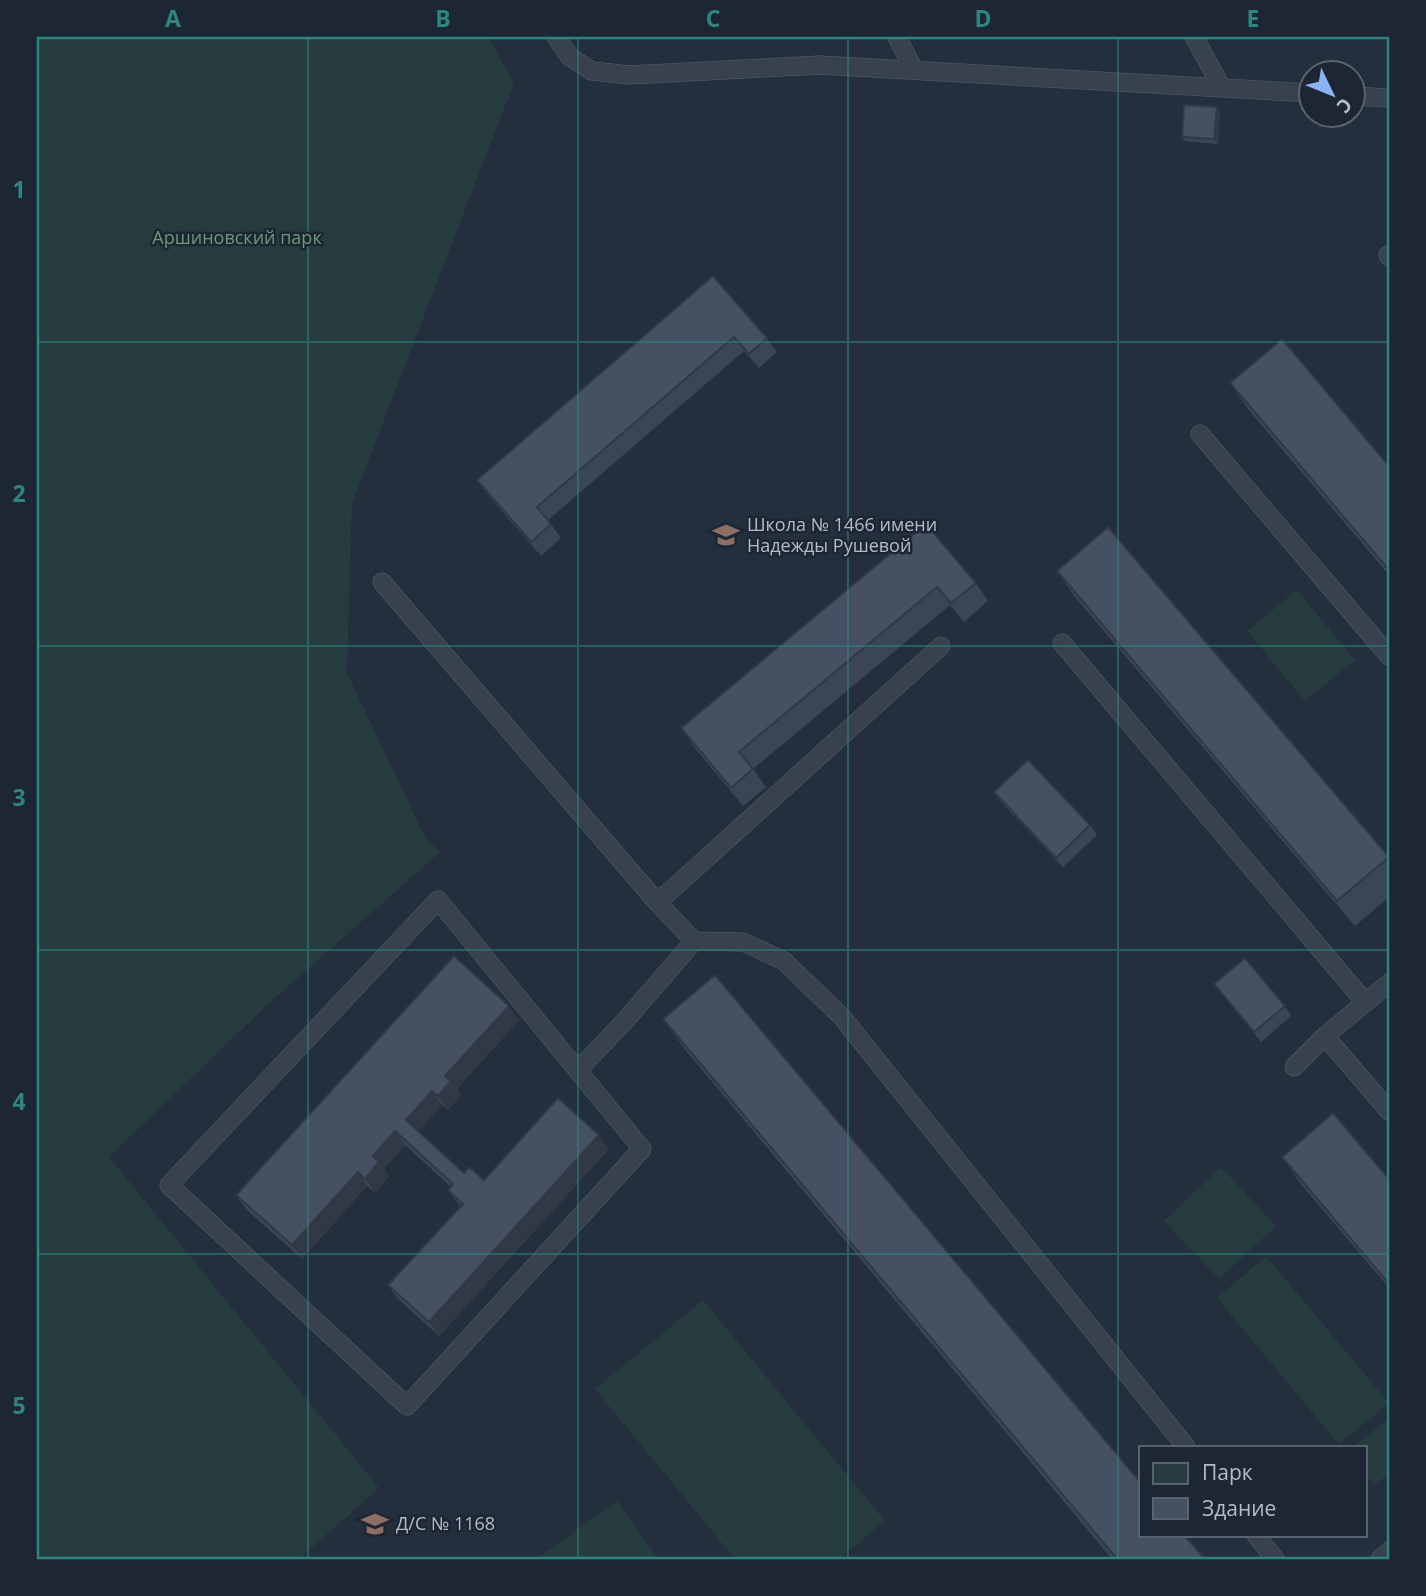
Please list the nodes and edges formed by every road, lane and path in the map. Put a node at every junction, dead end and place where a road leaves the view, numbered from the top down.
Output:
1 (556, 37) edge
2 (897, 37) edge
3 (1194, 37) edge
4 (915, 70) junction
5 (1222, 88) junction
6 (1296, 92) edge
7 (1366, 97) edge
8 (1389, 98) edge
9 (1200, 434) dead end
10 (382, 582) dead end
11 (1062, 643) dead end
12 (941, 646) dead end
13 (1389, 656) edge
14 (656, 901) junction
15 (694, 941) junction
16 (1389, 983) edge
17 (1365, 1002) junction
18 (1325, 1036) junction
19 (1294, 1067) dead end
20 (578, 1070) junction
21 (1389, 1111) edge
22 (1185, 1446) edge
23 (1256, 1536) edge
24 (1389, 1551) edge
25 (1275, 1559) edge
26 (1380, 1559) edge

1 - 4 lane
2 - 4 lane
3 - 5 lane
4 - 5 lane
5 - 6 lane
7 - 8 lane
9 - 13 lane
10 - 14 lane
11 - 17 lane
12 - 14 lane
14 - 15 lane
15 - 20 lane
15 - 22 lane
16 - 17 lane
17 - 18 lane
18 - 19 lane
18 - 21 lane
20 - 20 lane
23 - 25 lane
24 - 26 lane

